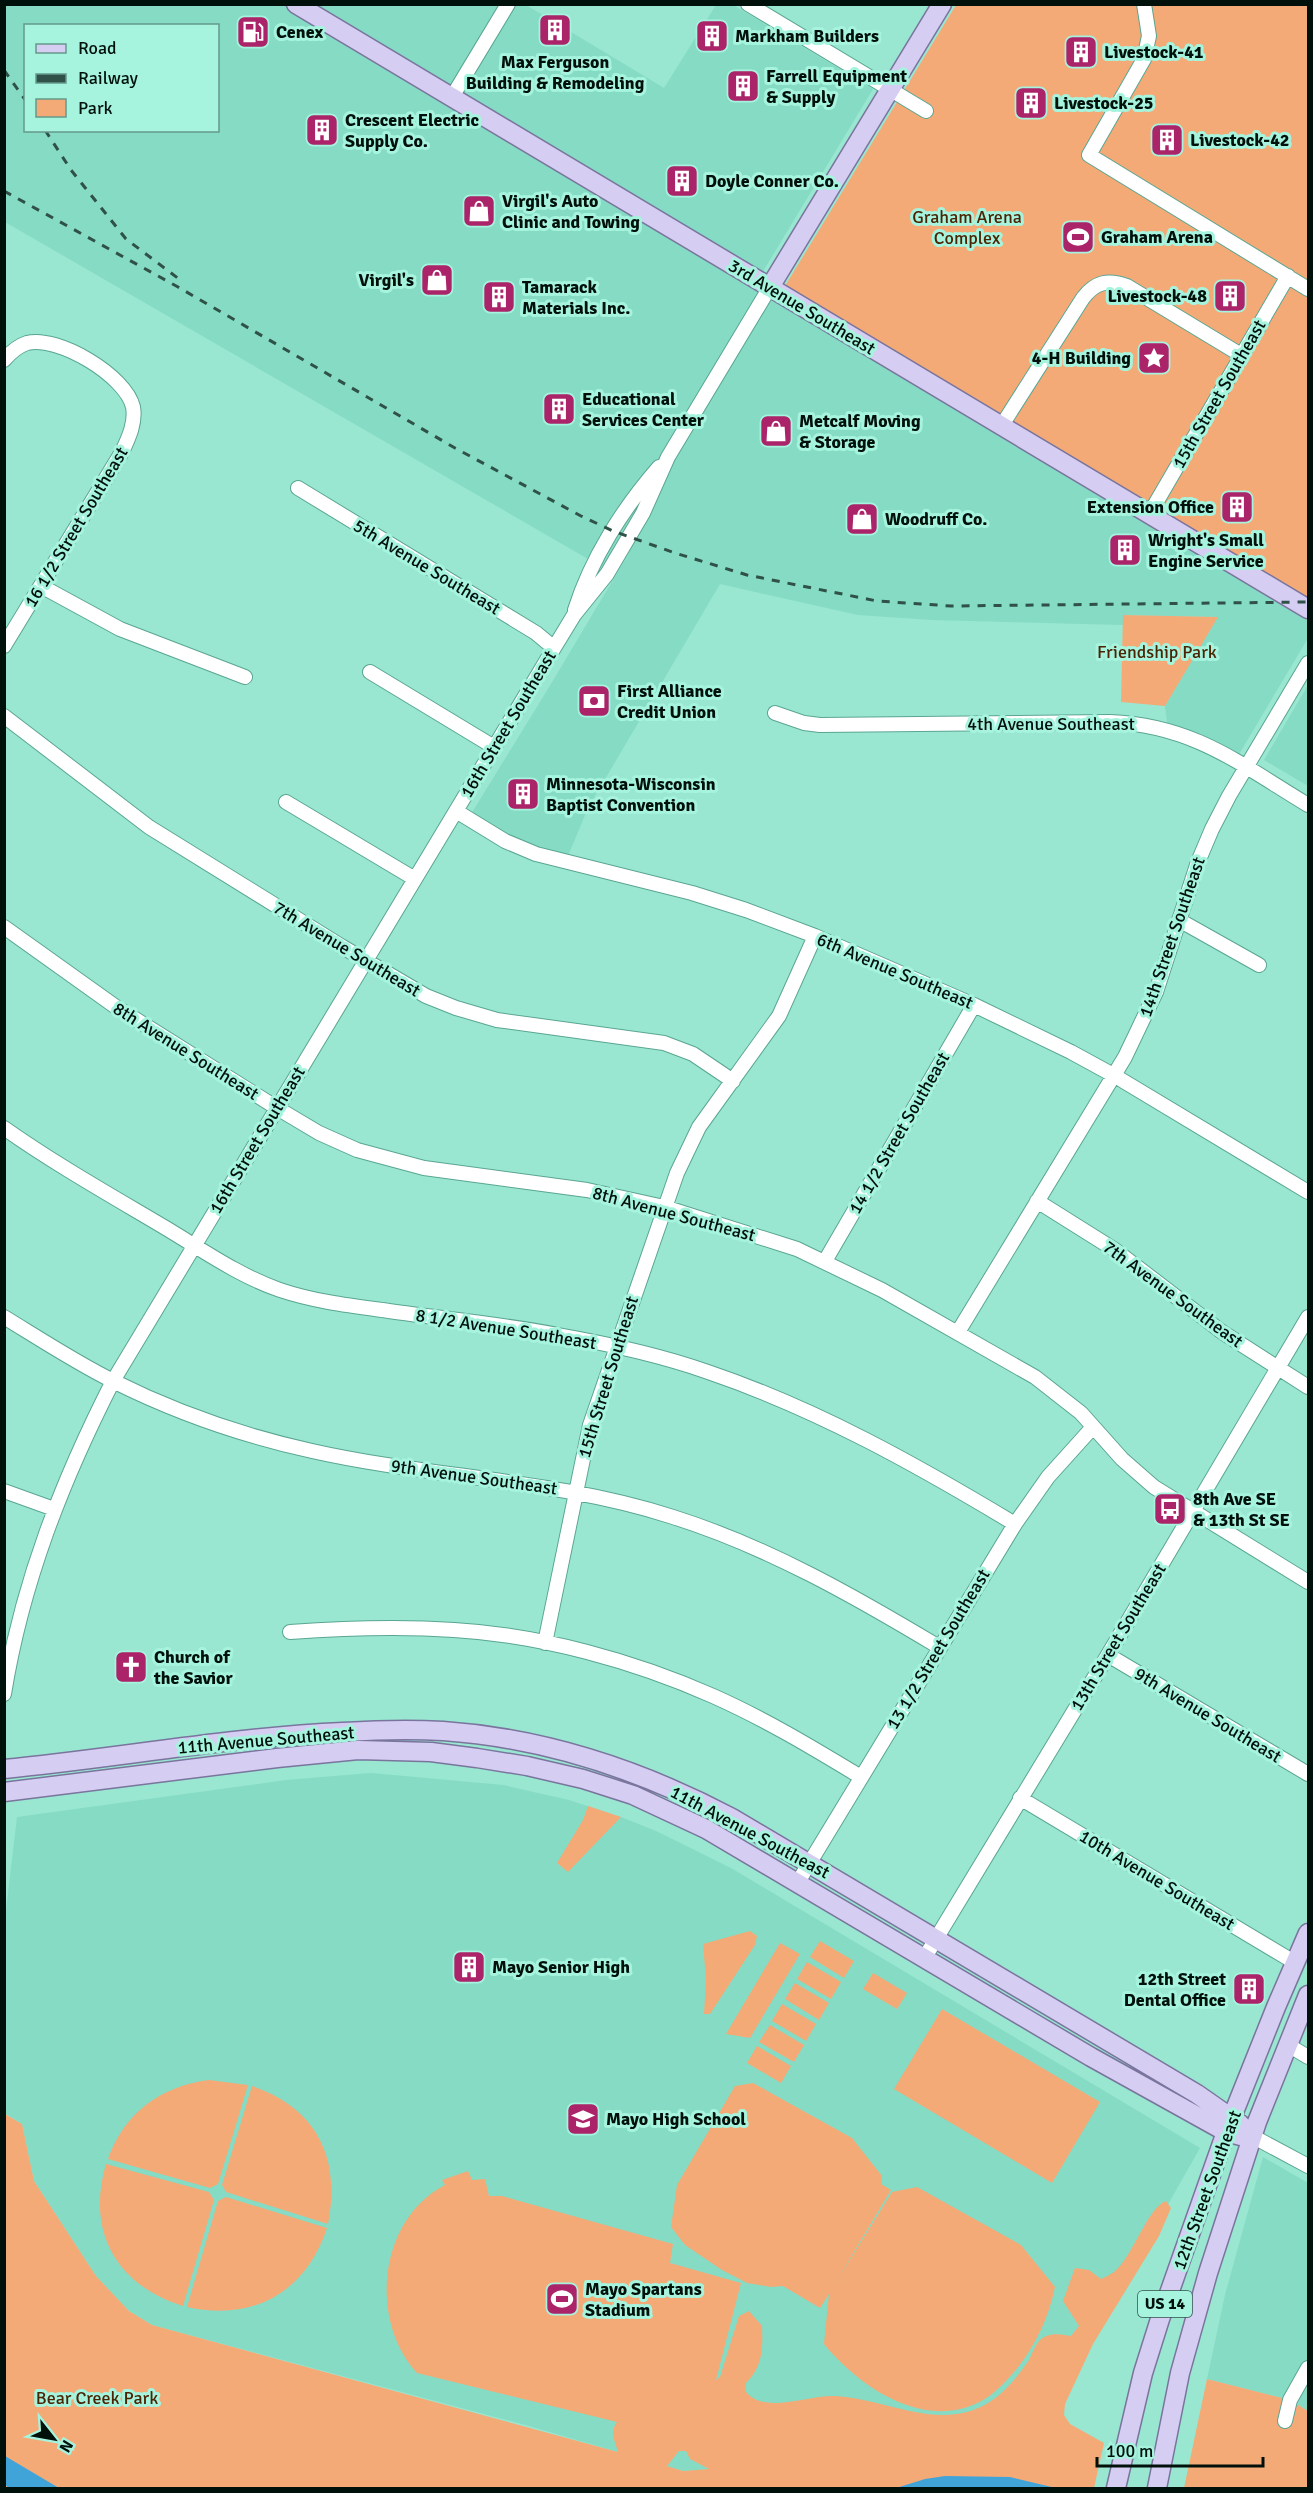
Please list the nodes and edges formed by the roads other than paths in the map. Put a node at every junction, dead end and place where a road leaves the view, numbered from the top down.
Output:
1 (296, 4) edge
2 (508, 4) edge
3 (748, 4) edge
4 (942, 4) edge
5 (1144, 4) edge
6 (891, 90) junction
7 (452, 97) junction
8 (926, 111) dead end
9 (1288, 276) junction
10 (770, 287) junction
11 (1308, 289) edge
12 (1241, 355) junction
13 (4, 360) edge
14 (1002, 425) junction
15 (298, 488) dead end
16 (1150, 513) junction
17 (42, 586) junction
18 (1308, 609) edge
19 (4, 646) edge
20 (554, 648) junction
21 (1308, 663) edge
22 (370, 672) dead end
23 (245, 677) dead end
24 (775, 712) dead end
25 (4, 716) edge
26 (494, 747) junction
27 (1246, 768) junction
28 (286, 802) dead end
29 (1308, 805) edge
30 (456, 811) junction
31 (415, 879) junction
32 (1179, 920) junction
33 (4, 927) edge
34 (815, 936) junction
35 (365, 961) junction
36 (1259, 965) dead end
37 (974, 1005) junction
38 (1115, 1076) junction
39 (733, 1081) junction
40 (277, 1108) junction
41 (4, 1128) edge
42 (1308, 1192) edge
43 (1037, 1201) junction
44 (664, 1208) junction
45 (194, 1245) junction
46 (825, 1261) junction
47 (4, 1317) edge
48 (1308, 1317) edge
49 (958, 1332) junction
50 (616, 1346) junction
51 (1278, 1368) junction
52 (113, 1381) junction
53 (1308, 1387) edge
54 (1093, 1427) junction
55 (4, 1491) edge
56 (576, 1492) junction
57 (54, 1509) junction
58 (1191, 1512) junction
59 (1015, 1524) junction
60 (1308, 1582) edge
61 (290, 1632) dead end
62 (545, 1643) junction
63 (939, 1647) junction
64 (1108, 1656) junction
65 (4, 1694) edge
66 (4, 1769) edge
67 (1308, 1774) edge
68 (861, 1777) junction
69 (4, 1792) edge
70 (1020, 1798) junction
71 (809, 1863) junction
72 (798, 1882) junction
73 (1308, 1933) edge
74 (936, 1937) junction
75 (925, 1957) junction
76 (1294, 1962) junction
77 (1308, 1995) edge
78 (1288, 2045) junction
79 (1308, 2057) edge
80 (1229, 2125) junction
81 (1252, 2136) junction
82 (1308, 2166) edge
83 (1308, 2368) edge
84 (1285, 2421) dead end
85 (1117, 2484) edge
86 (1157, 2487) edge

1 - 7 main road, 3rd Avenue Southeast
2 - 7 street
3 - 6 street
4 - 6 main road, 16th Street Southeast
5 - 9 street
6 - 8 street
6 - 10 main road, 16th Street Southeast
7 - 10 main road, 3rd Avenue Southeast
9 - 11 street
9 - 12 street, 15th Street Southeast
10 - 14 main road, 3rd Avenue Southeast
10 - 20 street, 16th Street Southeast
12 - 14 street
12 - 16 street, 15th Street Southeast
13 - 17 street, 16 1/2 Street Southeast
14 - 16 main road, 3rd Avenue Southeast
15 - 20 street, 5th Avenue Southeast
16 - 18 main road, 3rd Avenue Southeast
17 - 19 street, 16 1/2 Street Southeast
17 - 23 street
20 - 26 street, 16th Street Southeast
21 - 27 street, 14th Street Southeast
22 - 26 street
24 - 27 street, 4th Avenue Southeast
25 - 35 street, 7th Avenue Southeast
26 - 30 street, 16th Street Southeast
27 - 29 street, 4th Avenue Southeast
27 - 32 street, 14th Street Southeast
28 - 31 street
30 - 31 street, 16th Street Southeast
30 - 34 street, 6th Avenue Southeast
31 - 35 street, 16th Street Southeast
32 - 36 street
32 - 38 street, 14th Street Southeast
33 - 40 street, 8th Avenue Southeast
34 - 37 street, 6th Avenue Southeast
34 - 39 street, 15th Street Southeast
35 - 39 street, 7th Avenue Southeast
35 - 40 street, 16th Street Southeast
37 - 38 street, 6th Avenue Southeast
37 - 46 street, 14 1/2 Street Southeast
38 - 42 street, 6th Avenue Southeast
38 - 43 street, 14th Street Southeast
39 - 44 street, 15th Street Southeast
40 - 44 street, 8th Avenue Southeast
40 - 45 street, 16th Street Southeast
41 - 45 street, 8 1/2 Avenue Southeast
43 - 49 street, 14th Street Southeast
43 - 51 street, 7th Avenue Southeast
44 - 46 street, 8th Avenue Southeast
44 - 50 street, 15th Street Southeast
45 - 50 street, 8 1/2 Avenue Southeast
45 - 52 street, 16th Street Southeast
46 - 49 street, 8th Avenue Southeast
47 - 52 street, 9th Avenue Southeast
48 - 51 street, 13th Street Southeast
49 - 54 street, 8th Avenue Southeast
50 - 56 street, 15th Street Southeast
50 - 59 street, 8 1/2 Avenue Southeast
51 - 53 street, 7th Avenue Southeast
51 - 58 street, 13th Street Southeast
52 - 56 street, 9th Avenue Southeast
52 - 57 street, 16th Street Southeast
54 - 58 street, 8th Avenue Southeast
54 - 59 street, 13 1/2 Street Southeast
55 - 57 street
56 - 62 street, 15th Street Southeast
56 - 63 street, 9th Avenue Southeast
57 - 65 street, 16th Street Southeast
58 - 60 street, 8th Avenue Southeast
58 - 64 street, 13th Street Southeast
59 - 63 street, 13 1/2 Street Southeast
61 - 62 street
62 - 68 street
63 - 68 street, 13 1/2 Street Southeast
64 - 67 street, 9th Avenue Southeast
64 - 70 street, 13th Street Southeast
66 - 71 main road, 11th Avenue Southeast
68 - 71 street, 13 1/2 Street Southeast
69 - 72 main road, 11th Avenue Southeast
70 - 74 street, 13th Street Southeast
70 - 76 street, 10th Avenue Southeast
71 - 72 street, 13 1/2 Street Southeast
71 - 74 main road, 11th Avenue Southeast
72 - 75 main road, 11th Avenue Southeast
73 - 76 main road, 12th Street Southeast / US 14
74 - 75 street, 13th Street Southeast
74 - 80 main road, 11th Avenue Southeast
75 - 80 main road, 11th Avenue Southeast
76 - 80 main road, 12th Street Southeast / US 14
77 - 78 main road, 12th Street Southeast / US 14
78 - 79 street
78 - 81 main road, 12th Street Southeast / US 14
80 - 81 main road, 11th Avenue Southeast
80 - 85 main road, 12th Street Southeast / US 14
81 - 82 street, 11th Avenue Southeast
81 - 86 main road, 12th Street Southeast / US 14
83 - 84 street

